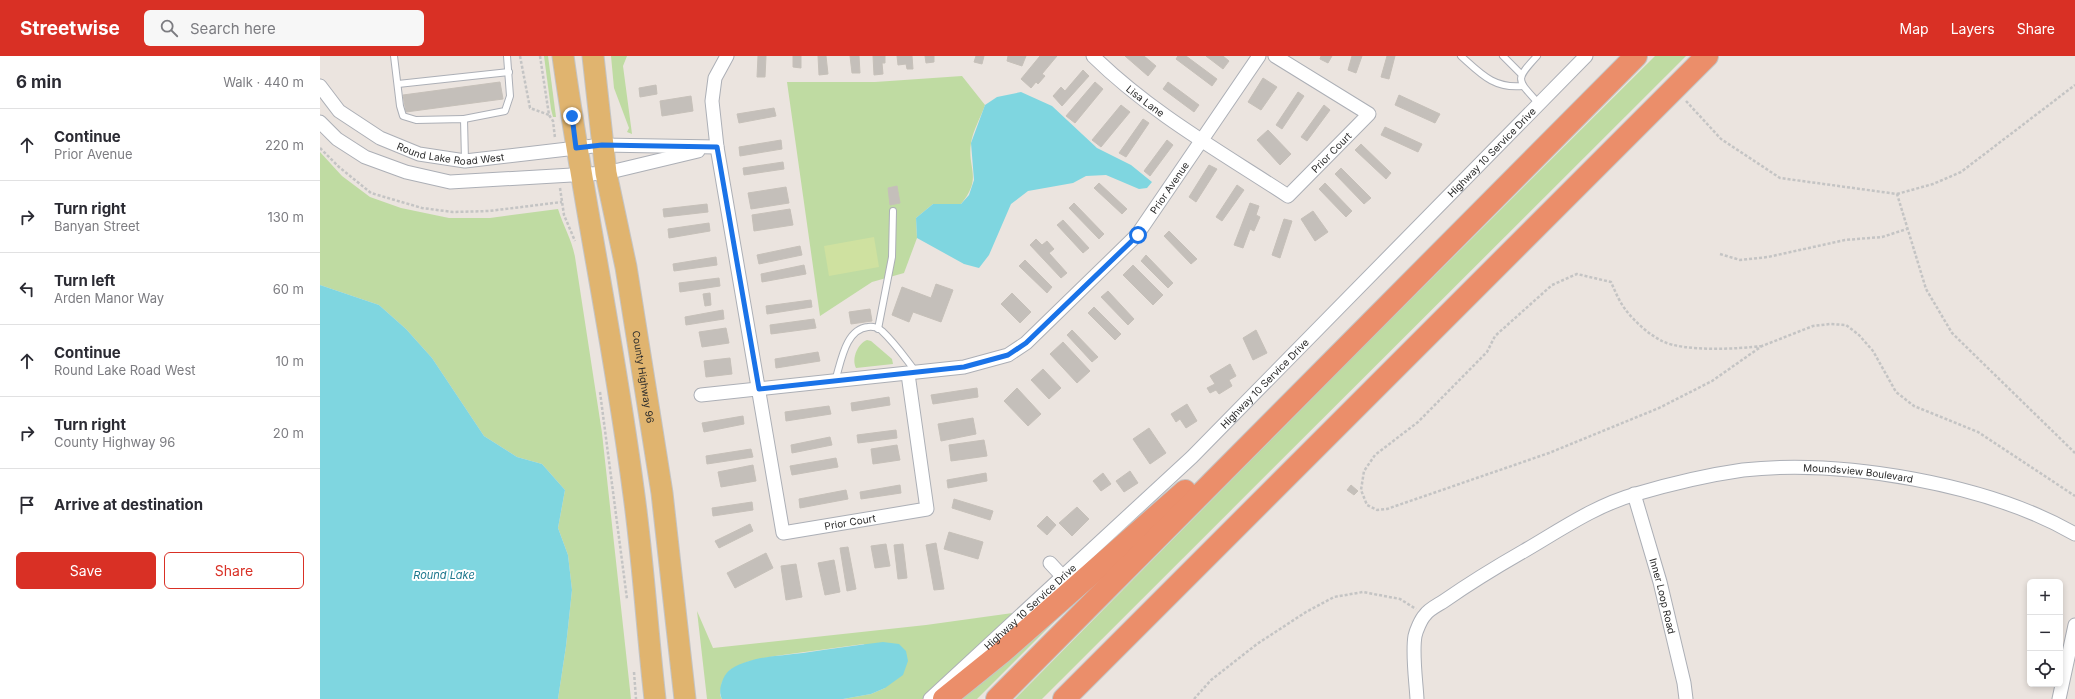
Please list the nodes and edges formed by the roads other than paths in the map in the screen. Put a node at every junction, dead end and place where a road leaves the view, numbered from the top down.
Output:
1 (394, 56) edge
2 (507, 56) edge
3 (563, 56) edge
4 (593, 56) edge
5 (727, 56) edge
6 (1094, 56) edge
7 (1259, 56) edge
8 (1275, 56) edge
9 (1461, 56) edge
10 (1503, 56) edge
11 (1537, 56) edge
12 (1586, 56) edge
13 (1707, 56) edge
14 (1634, 57) edge
15 (509, 72) junction
16 (1521, 76) junction
17 (398, 84) junction
18 (320, 86) edge
19 (1523, 86) junction
20 (1540, 105) junction
21 (464, 119) junction
22 (320, 122) edge
23 (1202, 140) junction
24 (602, 145) junction
25 (717, 147) junction
26 (576, 148) junction
27 (465, 161) junction
28 (581, 173) junction
29 (606, 173) junction
30 (893, 211) dead end
31 (878, 329) junction
32 (912, 373) junction
33 (835, 381) junction
34 (759, 389) junction
35 (702, 395) dead end
36 (1284, 408) junction
37 (1634, 494) junction
38 (2075, 534) edge
39 (1050, 563) dead end
40 (1063, 577) junction
41 (1154, 610) junction
42 (2075, 625) edge
43 (655, 699) edge
44 (685, 699) edge
45 (930, 699) edge
46 (944, 699) edge
47 (997, 699) edge
48 (1064, 699) edge
49 (1081, 699) edge
50 (1417, 699) edge
51 (1686, 699) edge
52 (2059, 699) edge

1 - 17 lane
2 - 15 lane
3 - 26 main road
4 - 24 main road, County Highway 96
5 - 25 street
6 - 23 street, Lisa Lane
7 - 23 street, Prior Avenue
8 - 23 street, Prior Court
9 - 19 lane
10 - 16 lane
11 - 16 lane
12 - 20 street, Highway 10 Service Drive
13 - 41 highway
14 - 36 highway
15 - 17 lane
15 - 21 lane
16 - 19 lane
17 - 21 lane
18 - 27 street, Round Lake Road West
19 - 20 lane
20 - 40 street, Highway 10 Service Drive
21 - 27 lane
22 - 28 street
23 - 32 street, Prior Avenue
24 - 25 street, Round Lake Road West
24 - 26 street, Round Lake Road West
24 - 29 main road, County Highway 96
25 - 29 street
25 - 34 street
26 - 27 street, Round Lake Road West
26 - 28 main road
28 - 29 street
28 - 43 main road
29 - 44 main road, County Highway 96
30 - 31 lane
31 - 32 lane
31 - 33 lane
32 - 33 street, Prior Avenue
32 - 34 street, Prior Court
33 - 34 street, Prior Avenue
34 - 35 street, Prior Avenue
36 - 46 highway
36 - 47 highway
37 - 38 street, Moundsview Boulevard
37 - 50 street, Moundsview Boulevard
37 - 51 street, Inner Loop Road
39 - 40 street
40 - 45 street, Highway 10 Service Drive
41 - 48 highway
41 - 49 highway
42 - 52 street

